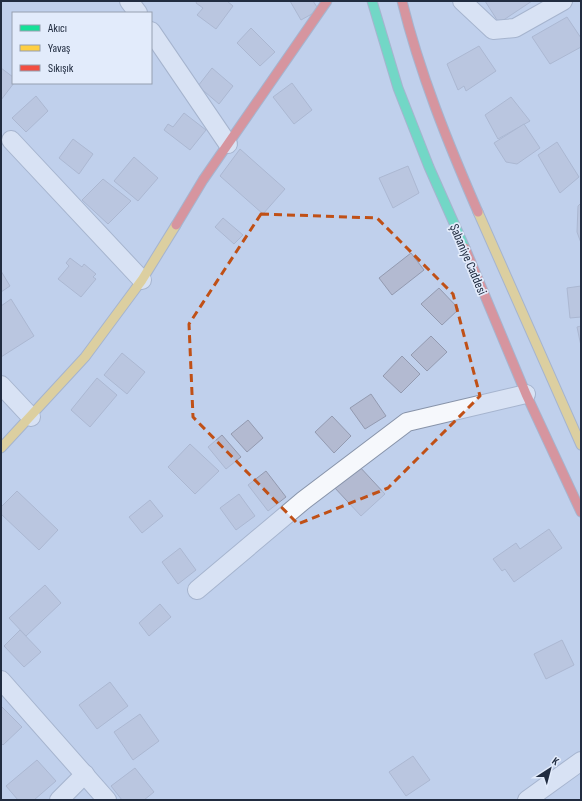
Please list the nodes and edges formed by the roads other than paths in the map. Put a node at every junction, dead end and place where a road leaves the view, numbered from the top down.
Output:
1 (129, 1) edge
2 (326, 1) edge
3 (372, 1) edge
4 (402, 1) edge
5 (462, 1) edge
6 (563, 1) edge
7 (137, 12) edge
8 (152, 32) edge
9 (11, 140) dead end
10 (228, 144) junction
11 (142, 280) junction
12 (1, 385) edge
13 (526, 394) junction
14 (31, 417) junction
15 (581, 445) edge
16 (1, 448) edge
17 (581, 512) edge
18 (197, 590) dead end
19 (2, 682) edge
20 (581, 761) edge
21 (86, 774) junction
22 (59, 800) edge
23 (107, 800) edge
24 (527, 800) edge

1 - 7 street
2 - 10 main road
3 - 13 main road, Şabaniye Caddesi
4 - 15 main road
5 - 6 street
8 - 10 street
9 - 11 street
10 - 11 main road
11 - 14 main road
12 - 14 street
13 - 17 main road, Şabaniye Caddesi
13 - 18 street
14 - 16 main road
19 - 21 street
20 - 24 street
21 - 22 street
21 - 23 street

